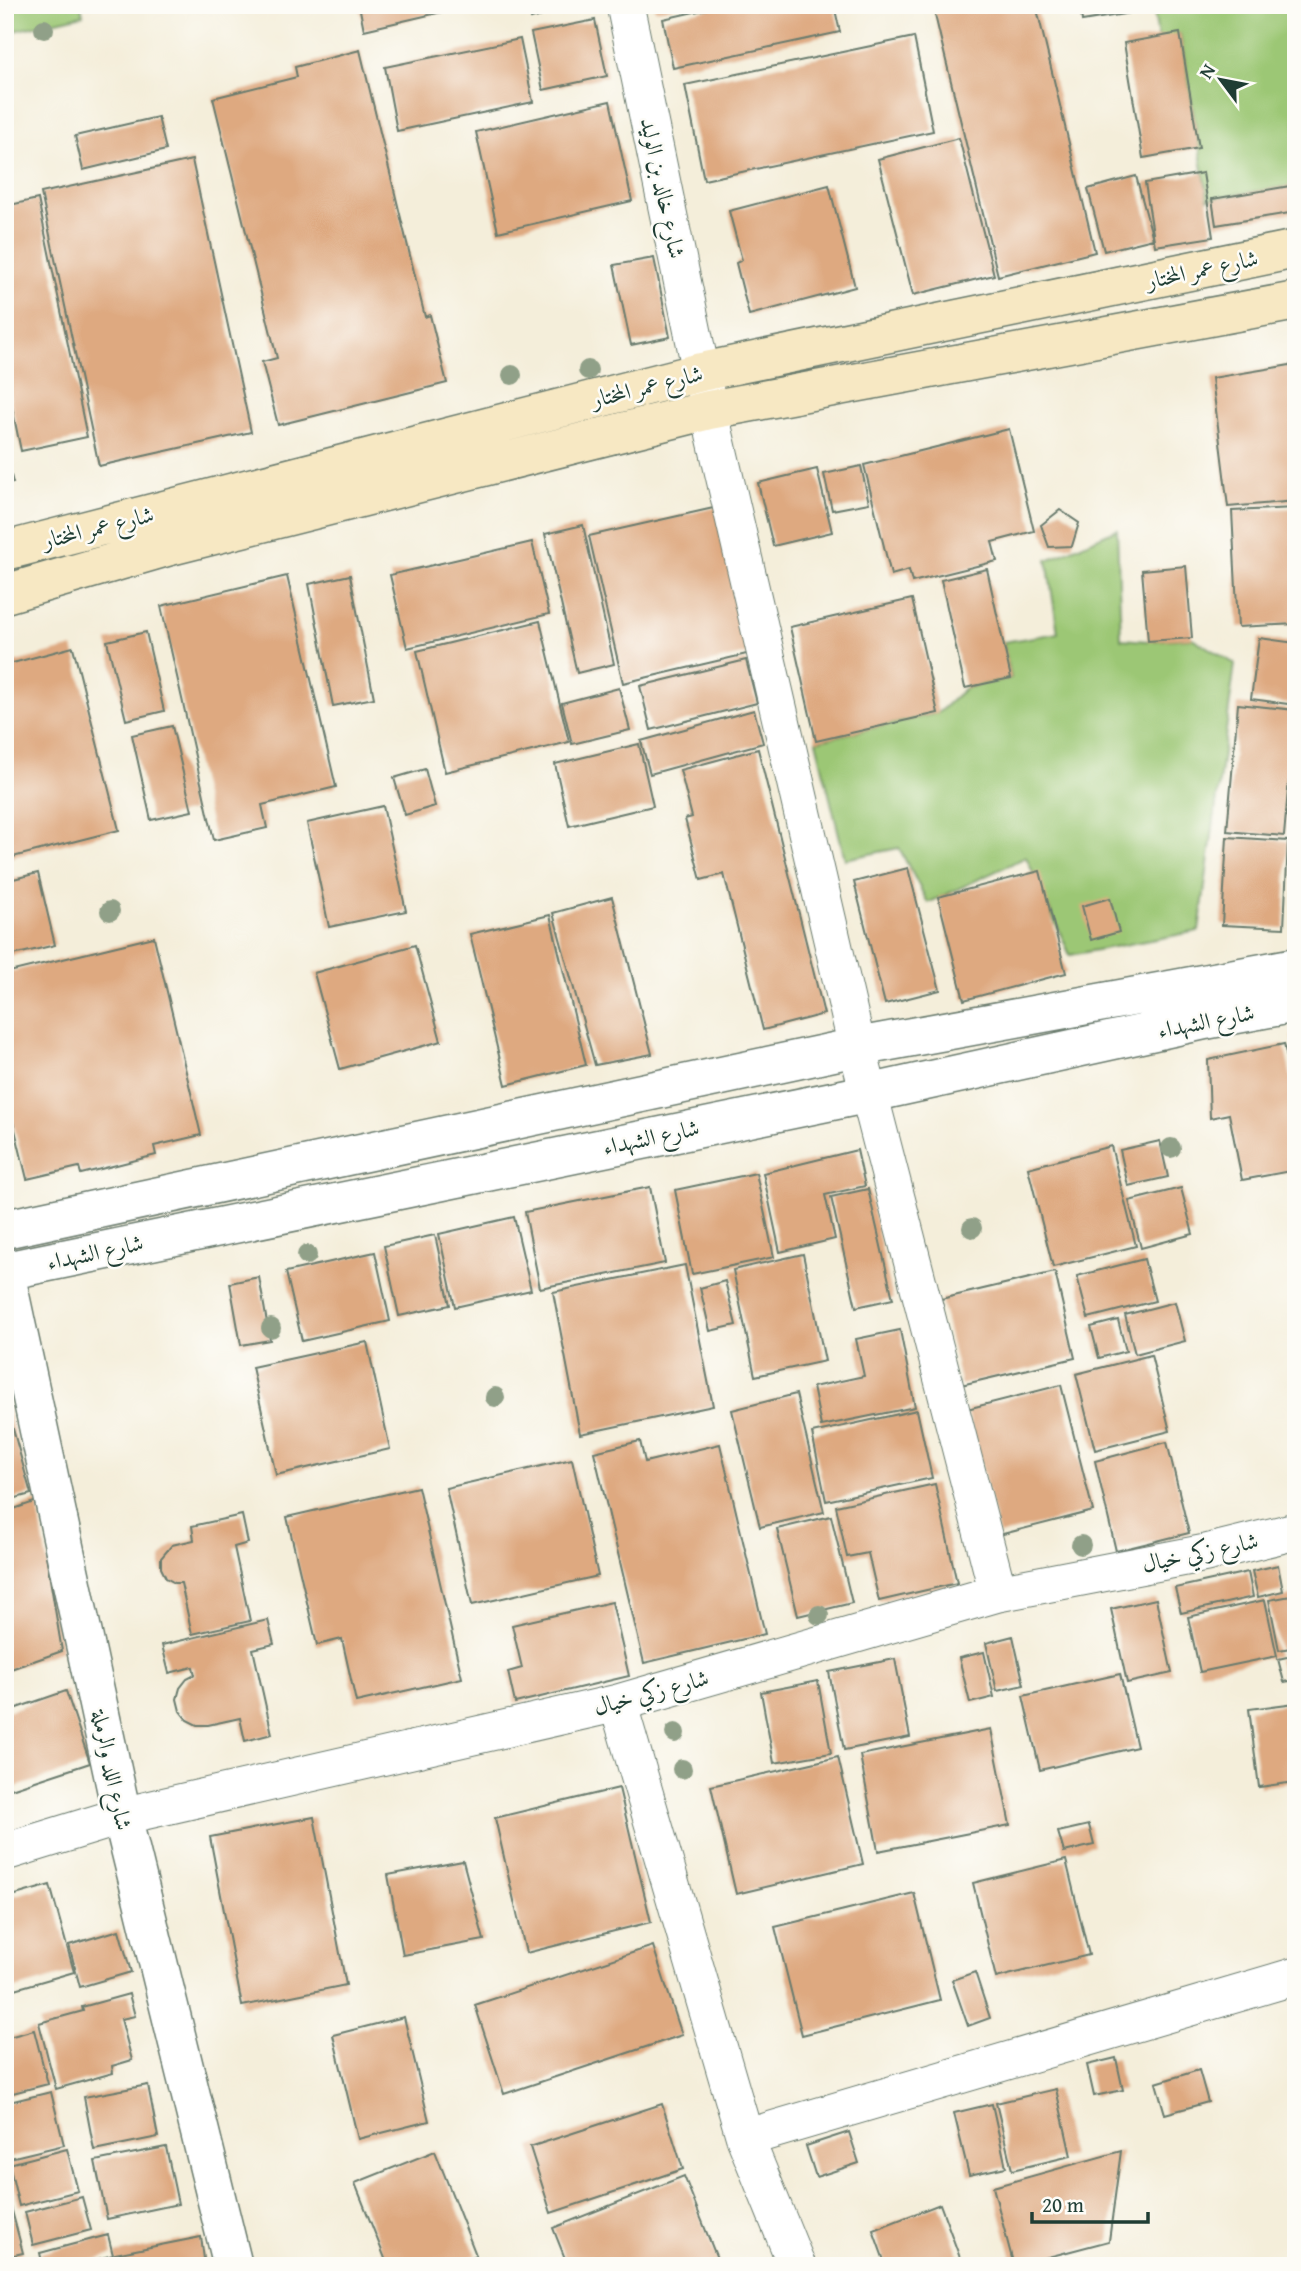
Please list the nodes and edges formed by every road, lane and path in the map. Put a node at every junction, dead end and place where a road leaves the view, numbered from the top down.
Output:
1 (625, 5) edge
2 (1296, 249) edge
3 (1296, 301) edge
4 (701, 372) junction
5 (709, 410) junction
6 (5, 551) edge
7 (5, 594) edge
8 (1296, 967) edge
9 (1296, 1003) edge
10 (857, 1047) junction
11 (871, 1093) junction
12 (5, 1229) edge
13 (5, 1271) edge
14 (1296, 1531) edge
15 (998, 1593) junction
16 (618, 1703) junction
17 (122, 1816) junction
18 (5, 1852) edge
19 (1296, 1976) edge
20 (744, 2138) junction
21 (233, 2266) edge
22 (797, 2266) edge

1 - 4 street, شارع خالد بن الوليد
2 - 4 main road, شارع عمر المختار
3 - 5 main road, شارع عمر المختار
4 - 5 street, شارع خالد بن الوليد
4 - 6 main road, شارع عمر المختار
5 - 7 main road, شارع عمر المختار
5 - 10 street, شارع خالد بن الوليد
8 - 10 street, شارع الشهداء
9 - 11 street, شارع الشهداء
10 - 11 street, شارع خالد بن الوليد
10 - 12 street, شارع الشهداء
11 - 13 street, شارع الشهداء
11 - 15 street, شارع خالد بن الوليد
13 - 17 street, شارع اللد والرملة
14 - 15 street, شارع زكي خيال
15 - 16 street, شارع زكي خيال
16 - 17 street, شارع زكي خيال
16 - 20 street
17 - 18 street, شارع زكي خيال
17 - 21 street, شارع اللد والرملة
19 - 20 street
20 - 22 street

